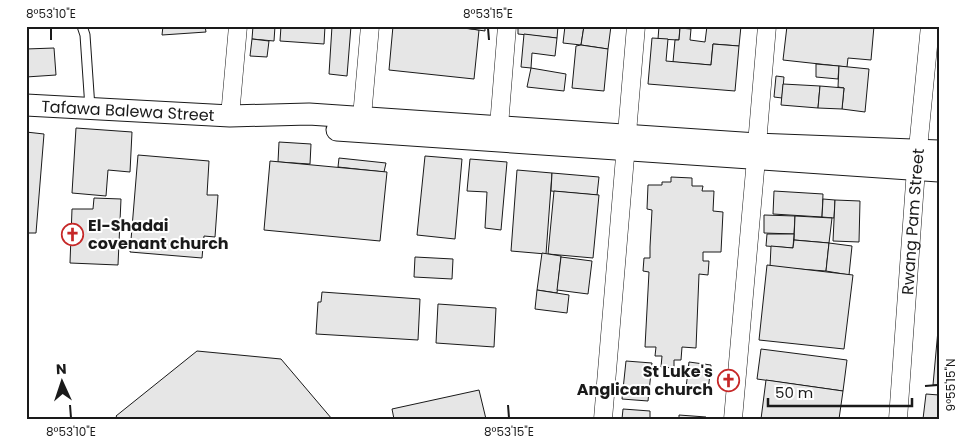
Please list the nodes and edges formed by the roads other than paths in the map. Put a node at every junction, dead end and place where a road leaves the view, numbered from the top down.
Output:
1 (82, 26) edge
2 (238, 26) edge
3 (370, 26) edge
4 (507, 26) edge
5 (636, 26) edge
6 (767, 26) edge
7 (930, 26) edge
8 (26, 105) edge
9 (90, 108) junction
10 (230, 116) junction
11 (362, 117) junction
12 (499, 126) junction
13 (625, 143) junction
14 (929, 149) edge
15 (756, 152) junction
16 (916, 169) junction
17 (939, 171) edge
18 (603, 419) edge
19 (733, 419) edge
20 (898, 419) edge

1 - 9 lane
2 - 10 street
3 - 11 street
4 - 12 street
5 - 13 street
6 - 15 street
7 - 14 street, Rwang Pam Street
8 - 9 street, Tafawa Balewa Street
9 - 10 street, Tafawa Balewa Street
10 - 11 street
10 - 13 street
11 - 12 street
12 - 13 street
13 - 15 street
13 - 18 street
14 - 15 street
14 - 16 street, Rwang Pam Street
15 - 16 street
15 - 19 street
16 - 17 street
16 - 20 street, Rwang Pam Street

